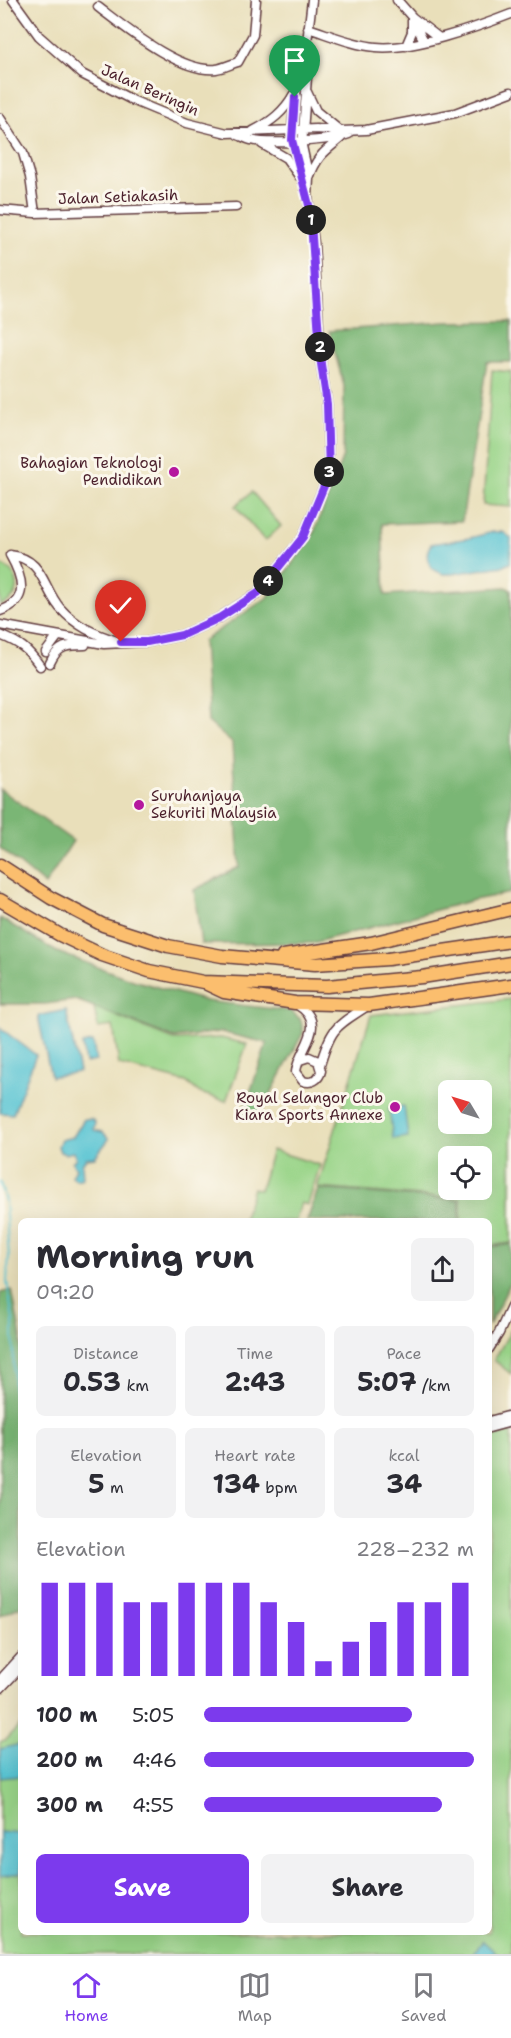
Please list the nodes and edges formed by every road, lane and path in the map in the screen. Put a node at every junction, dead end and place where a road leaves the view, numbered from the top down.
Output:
1 (13, 0) edge
2 (256, 0) edge
3 (312, 0) edge
4 (397, 0) edge
5 (98, 7) dead end
6 (511, 14) edge
7 (412, 17) junction
8 (308, 28) junction
9 (438, 37) junction
10 (424, 41) junction
11 (406, 46) junction
12 (303, 88) junction
13 (511, 92) edge
14 (0, 118) edge
15 (302, 129) junction
16 (292, 130) junction
17 (343, 134) junction
18 (251, 136) junction
19 (292, 140) junction
20 (302, 140) junction
21 (306, 180) junction
22 (236, 207) dead end
23 (0, 210) edge
24 (35, 213) junction
25 (0, 611) edge
26 (0, 625) edge
27 (0, 635) edge
28 (58, 636) junction
29 (121, 642) junction
30 (104, 644) junction
31 (46, 652) dead end
32 (50, 663) dead end
33 (40, 666) dead end
34 (0, 858) edge
35 (0, 865) edge
36 (51, 898) junction
37 (0, 900) edge
38 (511, 909) edge
39 (511, 941) edge
40 (258, 958) junction
41 (511, 963) edge
42 (203, 982) junction
43 (511, 985) edge
44 (295, 1003) junction
45 (369, 1005) junction
46 (300, 1060) junction
47 (320, 1065) junction
48 (511, 1307) edge
49 (492, 1345) edge
50 (511, 1415) edge
51 (492, 1420) edge
52 (511, 1422) edge
53 (492, 1427) edge
54 (18, 1660) edge
55 (18, 1670) edge
56 (0, 1680) edge
57 (0, 1689) edge

1 - 18 street, Jalan Beringin
2 - 5 street
3 - 8 street
4 - 7 street
6 - 9 street
7 - 9 street
7 - 10 street
7 - 11 street
8 - 11 street
8 - 12 street
9 - 10 street
10 - 11 street
12 - 15 street
12 - 16 street
12 - 17 street
12 - 18 street
13 - 17 street, Jalan Beringin
14 - 24 street
15 - 16 street, Jalan Beringin
15 - 17 street, Jalan Beringin
15 - 20 street
16 - 18 street, Jalan Beringin
16 - 19 street
17 - 20 street, Jalan Beringin
17 - 21 street
18 - 19 street, Jalan Beringin
18 - 21 street
19 - 20 street, Jalan Beringin
19 - 21 street
20 - 21 street
21 - 29 street
22 - 24 street, Jalan Setiakasih
23 - 24 street, Jalan Setiakasih
25 - 29 street
26 - 28 street
27 - 33 street
28 - 30 street
28 - 31 street
29 - 30 street
30 - 32 street
34 - 36 highway
35 - 36 highway
36 - 40 highway
37 - 42 highway
38 - 40 highway
39 - 40 highway
41 - 42 highway
42 - 44 highway
43 - 45 highway
44 - 45 highway
44 - 46 street
45 - 47 street
46 - 47 street
46 - 47 street
48 - 49 street
50 - 51 street
52 - 53 street
54 - 56 street
55 - 57 street

